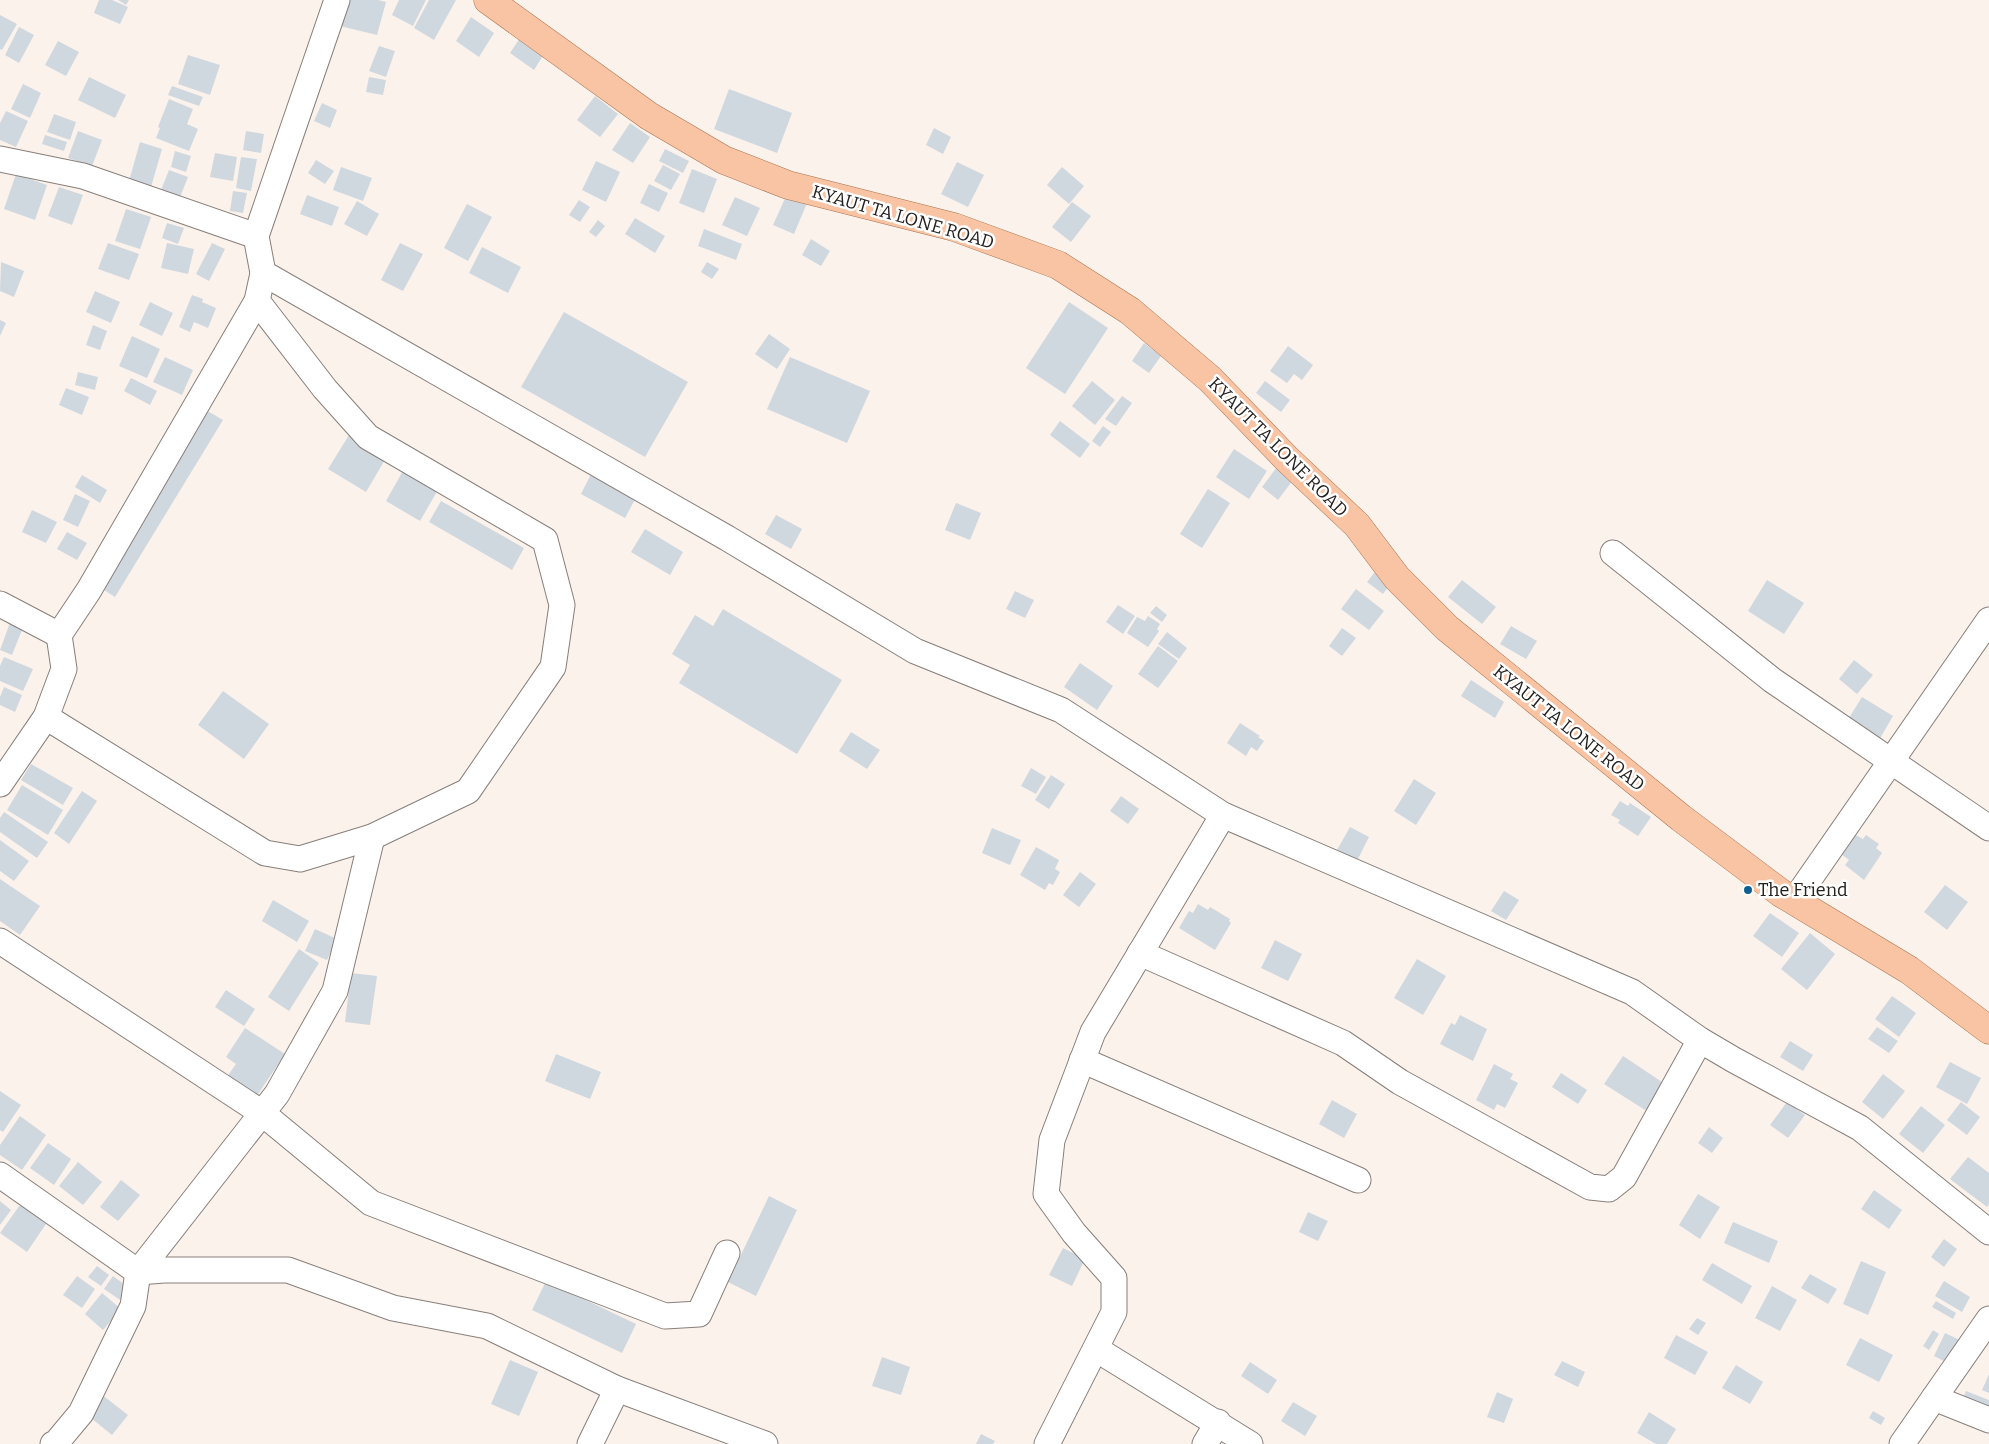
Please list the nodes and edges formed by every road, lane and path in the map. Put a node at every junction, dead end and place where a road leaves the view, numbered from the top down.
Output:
1 (337, 0) edge
2 (488, 0) edge
3 (0, 159) edge
4 (256, 236) junction
5 (263, 273) junction
6 (257, 301) junction
7 (1614, 553) dead end
8 (0, 604) edge
9 (1989, 620) edge
10 (59, 635) junction
11 (46, 717) junction
12 (1892, 761) junction
13 (0, 784) edge
14 (1223, 815) junction
15 (1989, 828) edge
16 (372, 837) junction
17 (1794, 901) junction
18 (0, 941) edge
19 (1140, 953) junction
20 (1989, 1030) edge
21 (1700, 1040) junction
22 (1082, 1060) junction
23 (262, 1113) junction
24 (0, 1175) edge
25 (1358, 1180) dead end
26 (1989, 1232) edge
27 (727, 1253) dead end
28 (138, 1272) junction
29 (1989, 1320) edge
30 (1096, 1349) junction
31 (618, 1389) junction
32 (1934, 1398) junction
33 (1989, 1420) edge
34 (1218, 1422) junction
35 (53, 1444) edge
36 (590, 1444) edge
37 (765, 1444) edge
38 (1047, 1444) edge
39 (1205, 1444) edge
40 (1250, 1444) edge
41 (1902, 1444) edge

1 - 4 street
2 - 17 main road, KYAUT TA LONE ROAD
3 - 4 street
4 - 5 street
5 - 6 street
5 - 14 street
6 - 10 street
6 - 16 street
7 - 12 street
8 - 10 street
9 - 12 street
10 - 11 street
11 - 13 street
11 - 16 street
12 - 15 street
12 - 17 street
14 - 19 street
14 - 21 street
16 - 23 street
17 - 20 main road, KYAUT TA LONE ROAD
18 - 23 street
19 - 21 street
19 - 22 street
21 - 26 street
22 - 25 street
22 - 30 street
23 - 27 street
23 - 28 street
24 - 28 street
28 - 31 street
28 - 35 street
29 - 32 street
30 - 34 street
30 - 38 street
31 - 36 street
31 - 37 street
32 - 33 street
32 - 41 street
34 - 39 street
34 - 40 street

